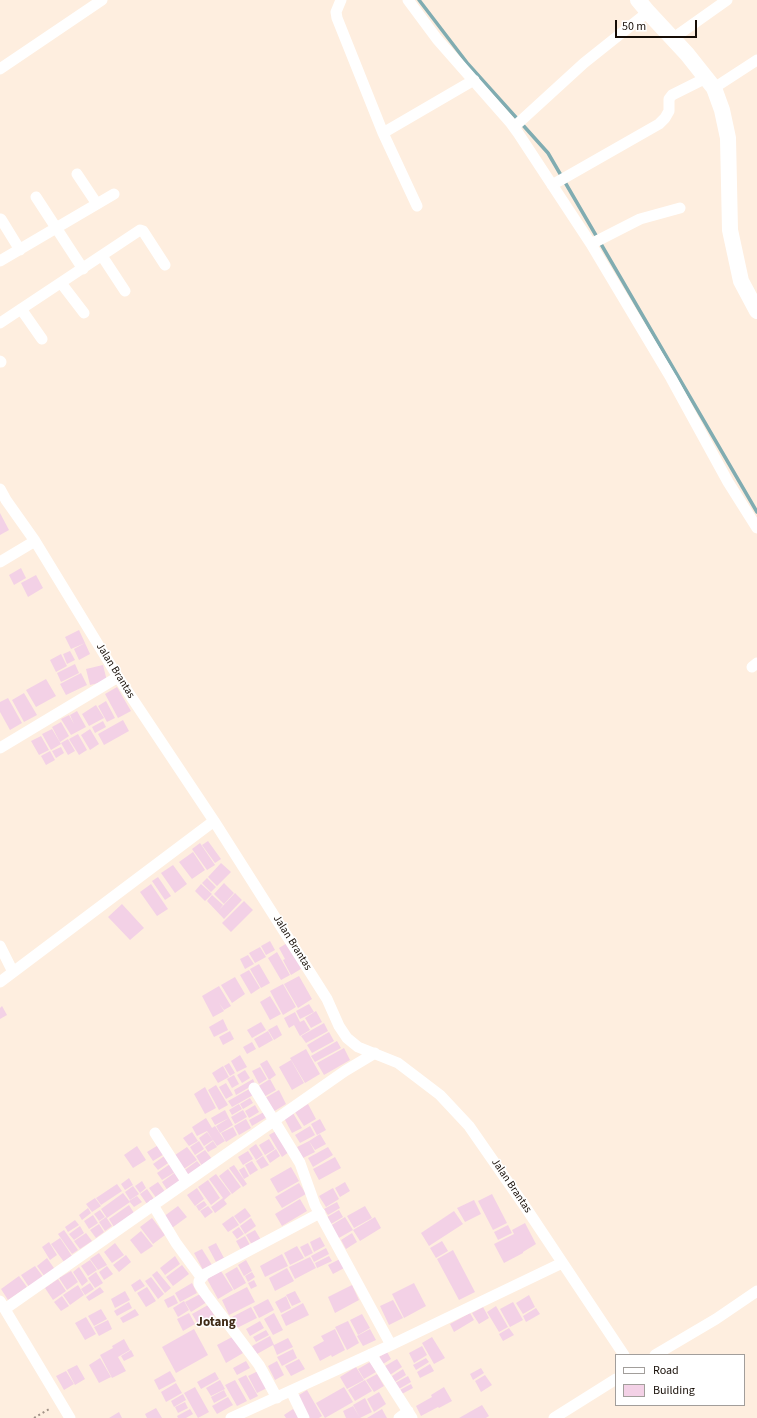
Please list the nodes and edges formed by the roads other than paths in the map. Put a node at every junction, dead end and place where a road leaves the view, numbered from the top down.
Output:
1 (102, 0) edge
2 (342, 0) edge
3 (408, 0) edge
4 (727, 0) edge
5 (642, 10) edge
6 (672, 39) junction
7 (757, 60) edge
8 (0, 69) edge
9 (474, 80) junction
10 (710, 83) junction
11 (518, 123) junction
12 (383, 133) junction
13 (77, 174) dead end
14 (556, 183) junction
15 (114, 194) dead end
16 (36, 197) dead end
17 (97, 204) junction
18 (417, 206) dead end
19 (680, 208) dead end
20 (1, 219) edge
21 (56, 228) junction
22 (597, 242) junction
23 (20, 250) junction
24 (102, 256) junction
25 (0, 261) edge
26 (165, 265) dead end
27 (83, 269) junction
28 (61, 283) junction
29 (125, 291) dead end
30 (22, 309) junction
31 (757, 311) edge
32 (84, 313) dead end
33 (0, 323) edge
34 (42, 339) dead end
35 (0, 489) edge
36 (757, 528) edge
37 (35, 541) junction
38 (0, 562) edge
39 (118, 677) junction
40 (0, 748) edge
41 (214, 820) junction
42 (0, 946) edge
43 (13, 972) junction
44 (0, 982) edge
45 (375, 1053) junction
46 (254, 1088) dead end
47 (274, 1121) junction
48 (155, 1133) dead end
49 (186, 1181) junction
50 (152, 1205) junction
51 (320, 1213) junction
52 (562, 1262) junction
53 (201, 1277) junction
54 (757, 1291) edge
55 (2, 1305) edge
56 (391, 1345) junction
57 (370, 1354) junction
58 (623, 1354) edge
59 (657, 1354) edge
60 (615, 1380) edge
61 (291, 1391) junction
62 (277, 1398) junction
63 (406, 1416) edge
64 (70, 1418) edge
65 (231, 1418) edge
66 (304, 1418) edge
67 (555, 1418) edge

1 - 8 street
2 - 12 street
3 - 9 street
4 - 6 street
5 - 6 main road
5 - 11 street
6 - 10 main road
7 - 10 street
9 - 11 street
9 - 12 street
10 - 14 street
10 - 31 main road
11 - 14 street
12 - 18 street
13 - 17 street
14 - 22 street
15 - 17 street
16 - 21 street
17 - 21 street
19 - 22 street
20 - 23 street
21 - 23 street
21 - 27 street
22 - 36 street
23 - 25 street
24 - 26 street
24 - 27 street
24 - 29 street
27 - 28 street
28 - 30 street
28 - 32 street
30 - 33 street
30 - 34 street
35 - 37 street, Jalan Brantas
37 - 38 street
37 - 39 street, Jalan Brantas
39 - 40 street
39 - 41 street, Jalan Brantas
41 - 43 street
41 - 45 street, Jalan Brantas
42 - 43 street
43 - 44 street
45 - 47 street
45 - 52 street, Jalan Brantas
46 - 47 street
47 - 49 street
47 - 51 street
48 - 49 street
49 - 50 street
50 - 53 street
50 - 55 street
51 - 53 street
51 - 56 street
52 - 56 street
52 - 58 street, Jalan Brantas
53 - 62 street
54 - 59 street
55 - 64 street
56 - 57 street
57 - 61 street
57 - 63 street
60 - 67 street
61 - 62 street
61 - 66 street
62 - 65 street

